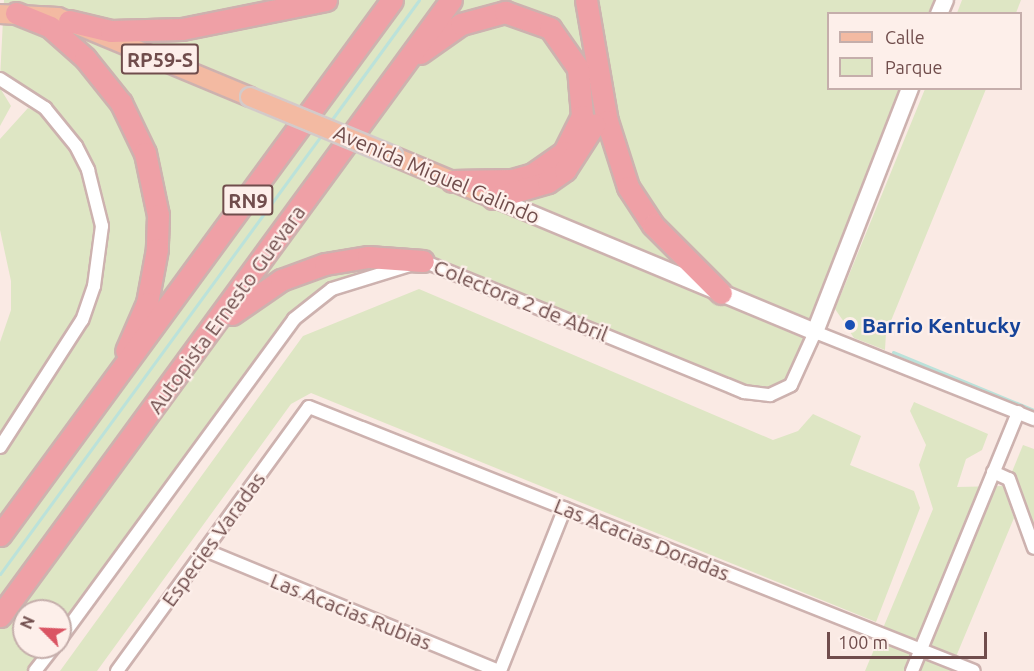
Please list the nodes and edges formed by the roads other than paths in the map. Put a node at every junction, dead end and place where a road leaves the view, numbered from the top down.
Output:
1 (36, 0) edge
2 (326, 0) edge
3 (392, 0) edge
4 (451, 0) edge
5 (586, 0) edge
6 (5, 8) edge
7 (64, 19) junction
8 (397, 74) junction
9 (0, 79) edge
10 (599, 86) junction
11 (909, 90) edge
12 (452, 181) junction
13 (493, 198) junction
14 (423, 261) junction
15 (721, 293) junction
16 (815, 332) junction
17 (198, 349) junction
18 (103, 399) junction
19 (309, 407) joint
20 (1018, 412) junction
21 (1034, 419) edge
22 (0, 447) edge
23 (993, 472) junction
24 (565, 508) junction
25 (0, 535) edge
26 (1034, 549) edge
27 (205, 550) junction
28 (0, 616) edge
29 (72, 623) edge
30 (921, 649) junction
31 (44, 659) edge
32 (35, 671) edge
33 (117, 671) edge
34 (499, 671) edge
35 (912, 671) edge
36 (974, 671) edge

1 - 7 main road, Avenida Miguel Galindo / RP59-S
2 - 7 highway
3 - 18 highway, RN9
4 - 8 highway, Autopista Ernesto Guevara / RN9
5 - 10 highway
6 - 7 main road, Avenida Miguel Galindo / RP59-S
6 - 18 highway
7 - 12 main road, Avenida Miguel Galindo / RP59-S, bridge
8 - 12 highway
8 - 17 highway, Autopista Ernesto Guevara / RN9
9 - 22 street
10 - 13 highway
10 - 15 highway
11 - 16 main road, Colectora 2 de Abril
12 - 13 main road, Avenida Miguel Galindo / RP59-S
13 - 15 main road, Avenida Miguel Galindo / RP59-S
14 - 16 street, Colectora 2 de Abril
14 - 17 highway
14 - 29 street, Colectora 2 de Abril
15 - 16 main road, Avenida Miguel Galindo / RP59-S
16 - 20 street
17 - 28 highway, Autopista Ernesto Guevara / RN9
18 - 25 highway, RN9
19 - 24 street, Las Acacias Doradas
19 - 27 street, Especies Varadas
20 - 21 street
20 - 23 street
23 - 26 street
23 - 30 street
24 - 30 street, Las Acacias Doradas
24 - 34 street
27 - 33 street, Especies Varadas
27 - 34 street, Las Acacias Rubias
30 - 35 street
30 - 36 street, Las Acacias Doradas
31 - 32 street

